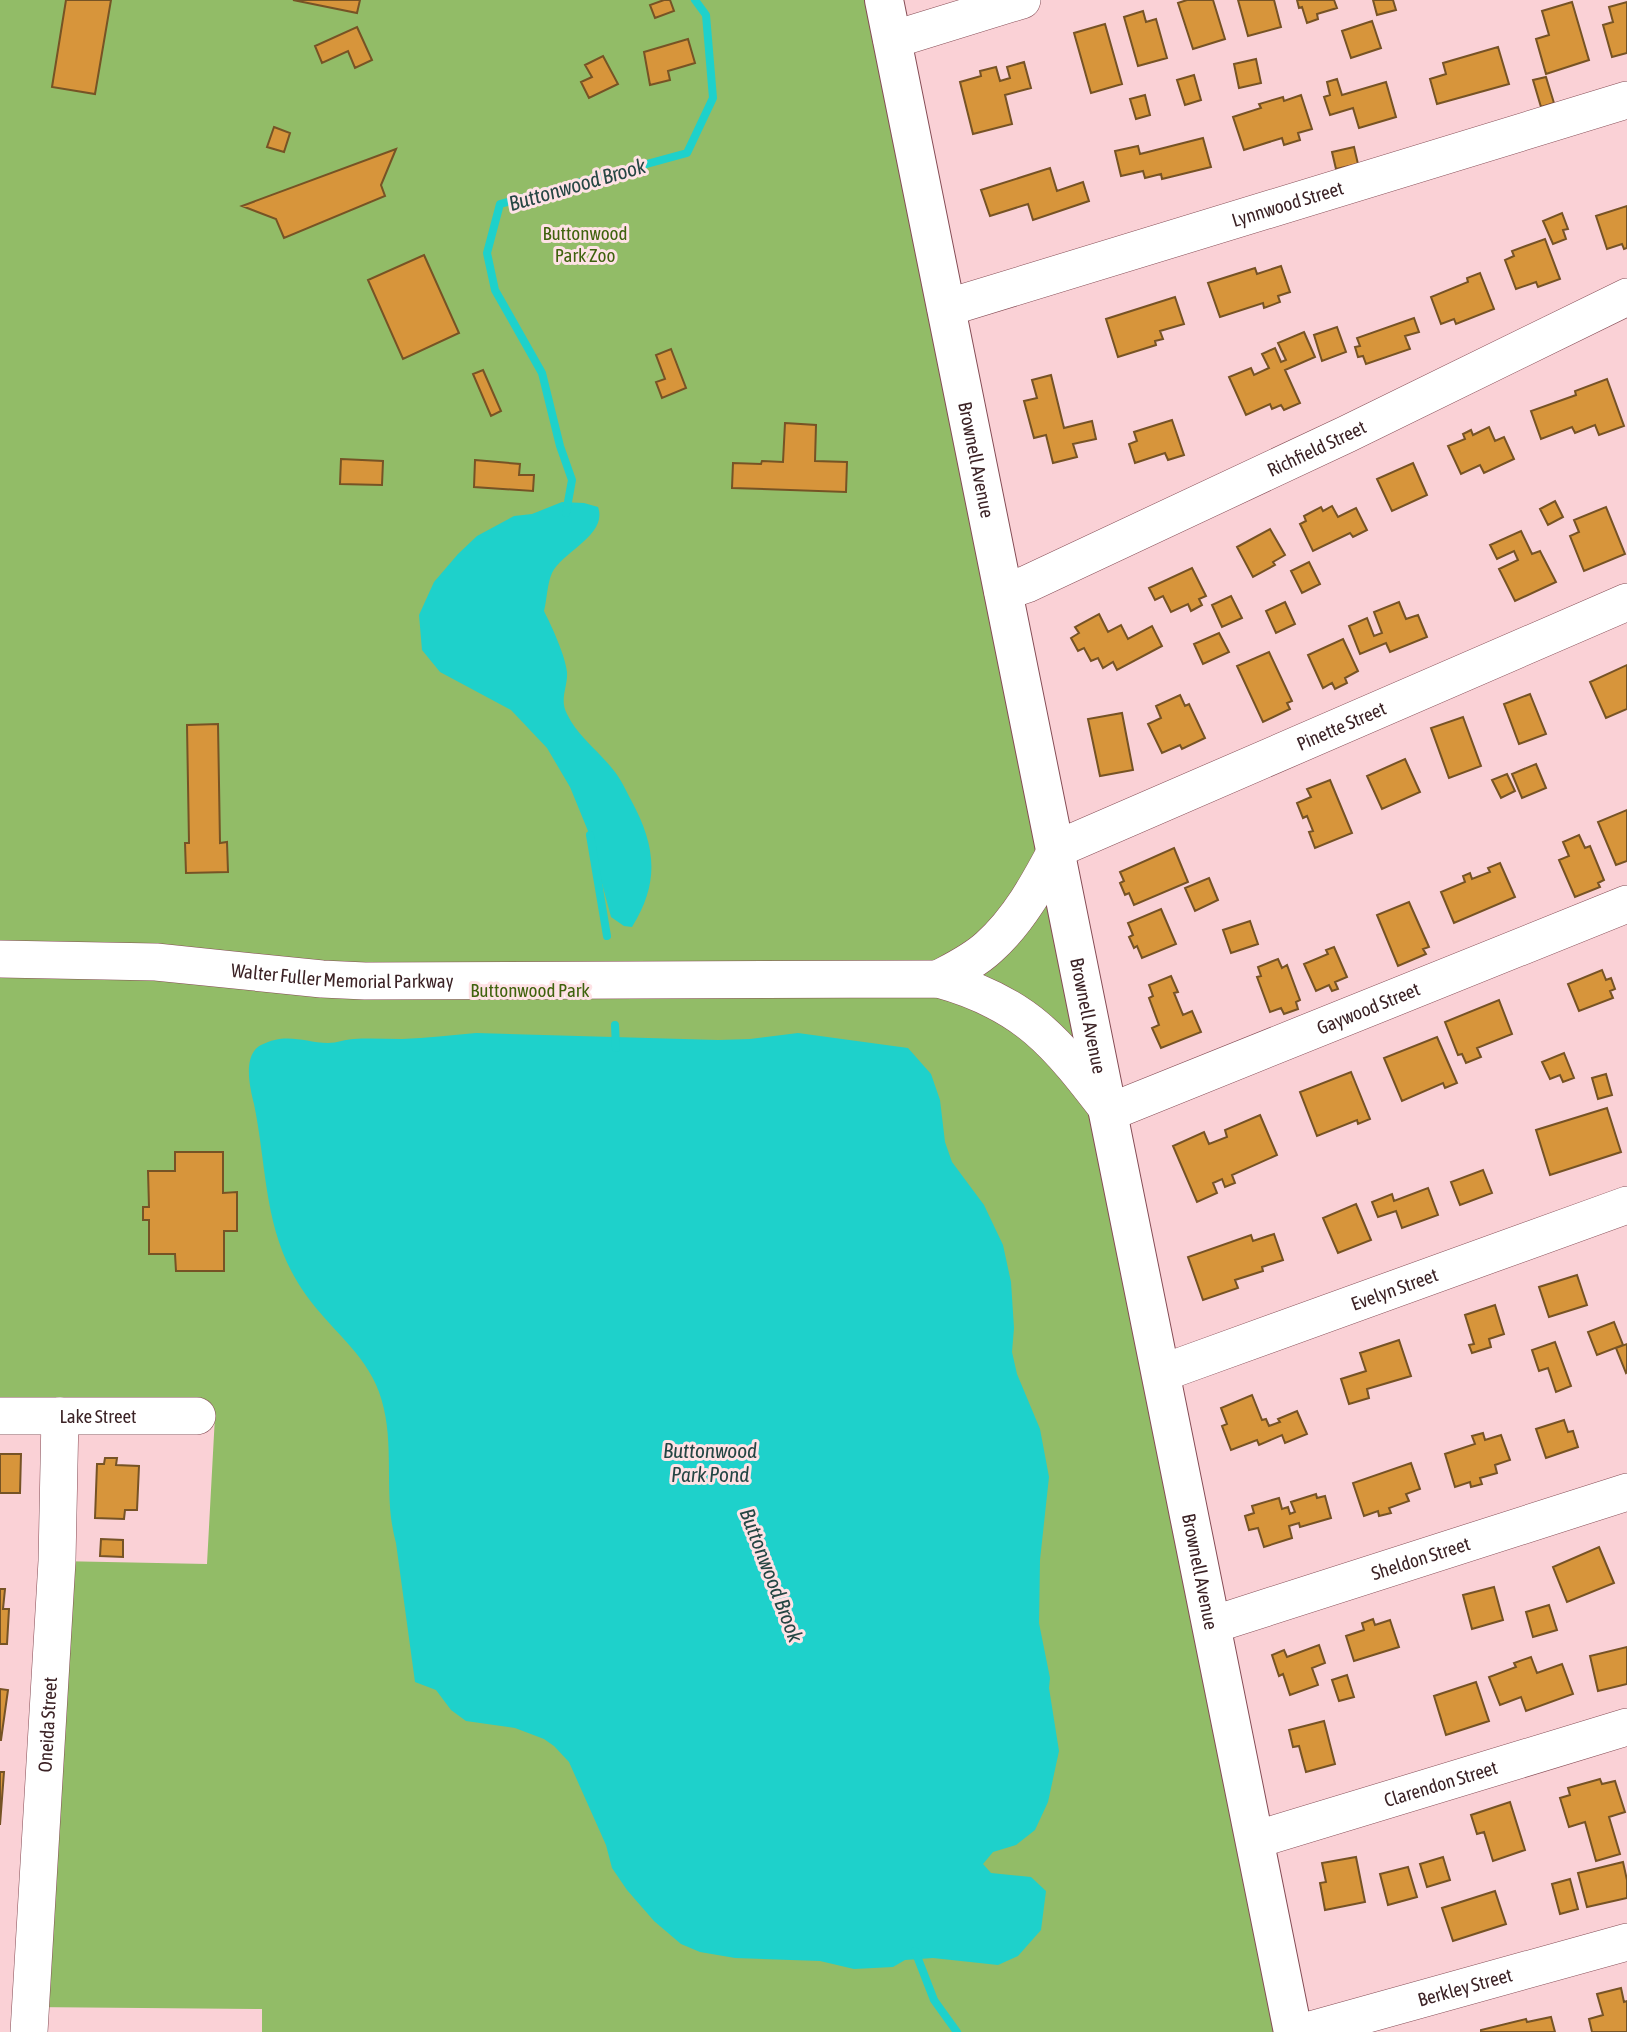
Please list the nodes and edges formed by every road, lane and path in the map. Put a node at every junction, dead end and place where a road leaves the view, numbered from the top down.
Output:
1 (884, 0) edge
2 (1022, 0) edge
3 (892, 40) junction
4 (1627, 100) edge
5 (1627, 297) edge
6 (946, 308) junction
7 (1003, 593) junction
8 (1627, 602) edge
9 (1057, 849) junction
10 (1627, 904) edge
11 (0, 959) edge
12 (938, 979) junction
13 (1110, 1112) junction
14 (1627, 1205) edge
15 (1162, 1373) junction
16 (0, 1416) edge
17 (60, 1416) junction
18 (197, 1416) dead end
19 (1627, 1492) edge
20 (1212, 1625) junction
21 (1627, 1727) edge
22 (1255, 1840) junction
23 (1627, 1942) edge
24 (29, 2032) edge
25 (1293, 2032) edge
26 (1303, 2032) edge

1 - 3 main road, Brownell Avenue
2 - 3 street
3 - 6 main road, Brownell Avenue
4 - 6 street, Lynnwood Street
5 - 7 street, Richfield Street
6 - 7 main road, Brownell Avenue
7 - 9 main road, Brownell Avenue
8 - 9 street, Pinette Street
9 - 12 street
9 - 13 main road, Brownell Avenue
10 - 13 street, Gaywood Street
11 - 12 street, Walter Fuller Memorial Parkway
12 - 13 street, Walter Fuller Memorial Parkway
13 - 15 main road, Brownell Avenue
14 - 15 street, Evelyn Street
15 - 20 main road, Brownell Avenue
16 - 17 street, Lake Street
17 - 18 street, Lake Street
17 - 24 street, Oneida Street
19 - 20 street, Sheldon Street
20 - 22 main road, Brownell Avenue
21 - 22 street, Clarendon Street
22 - 25 main road, Brownell Avenue
23 - 26 street, Berkley Street

